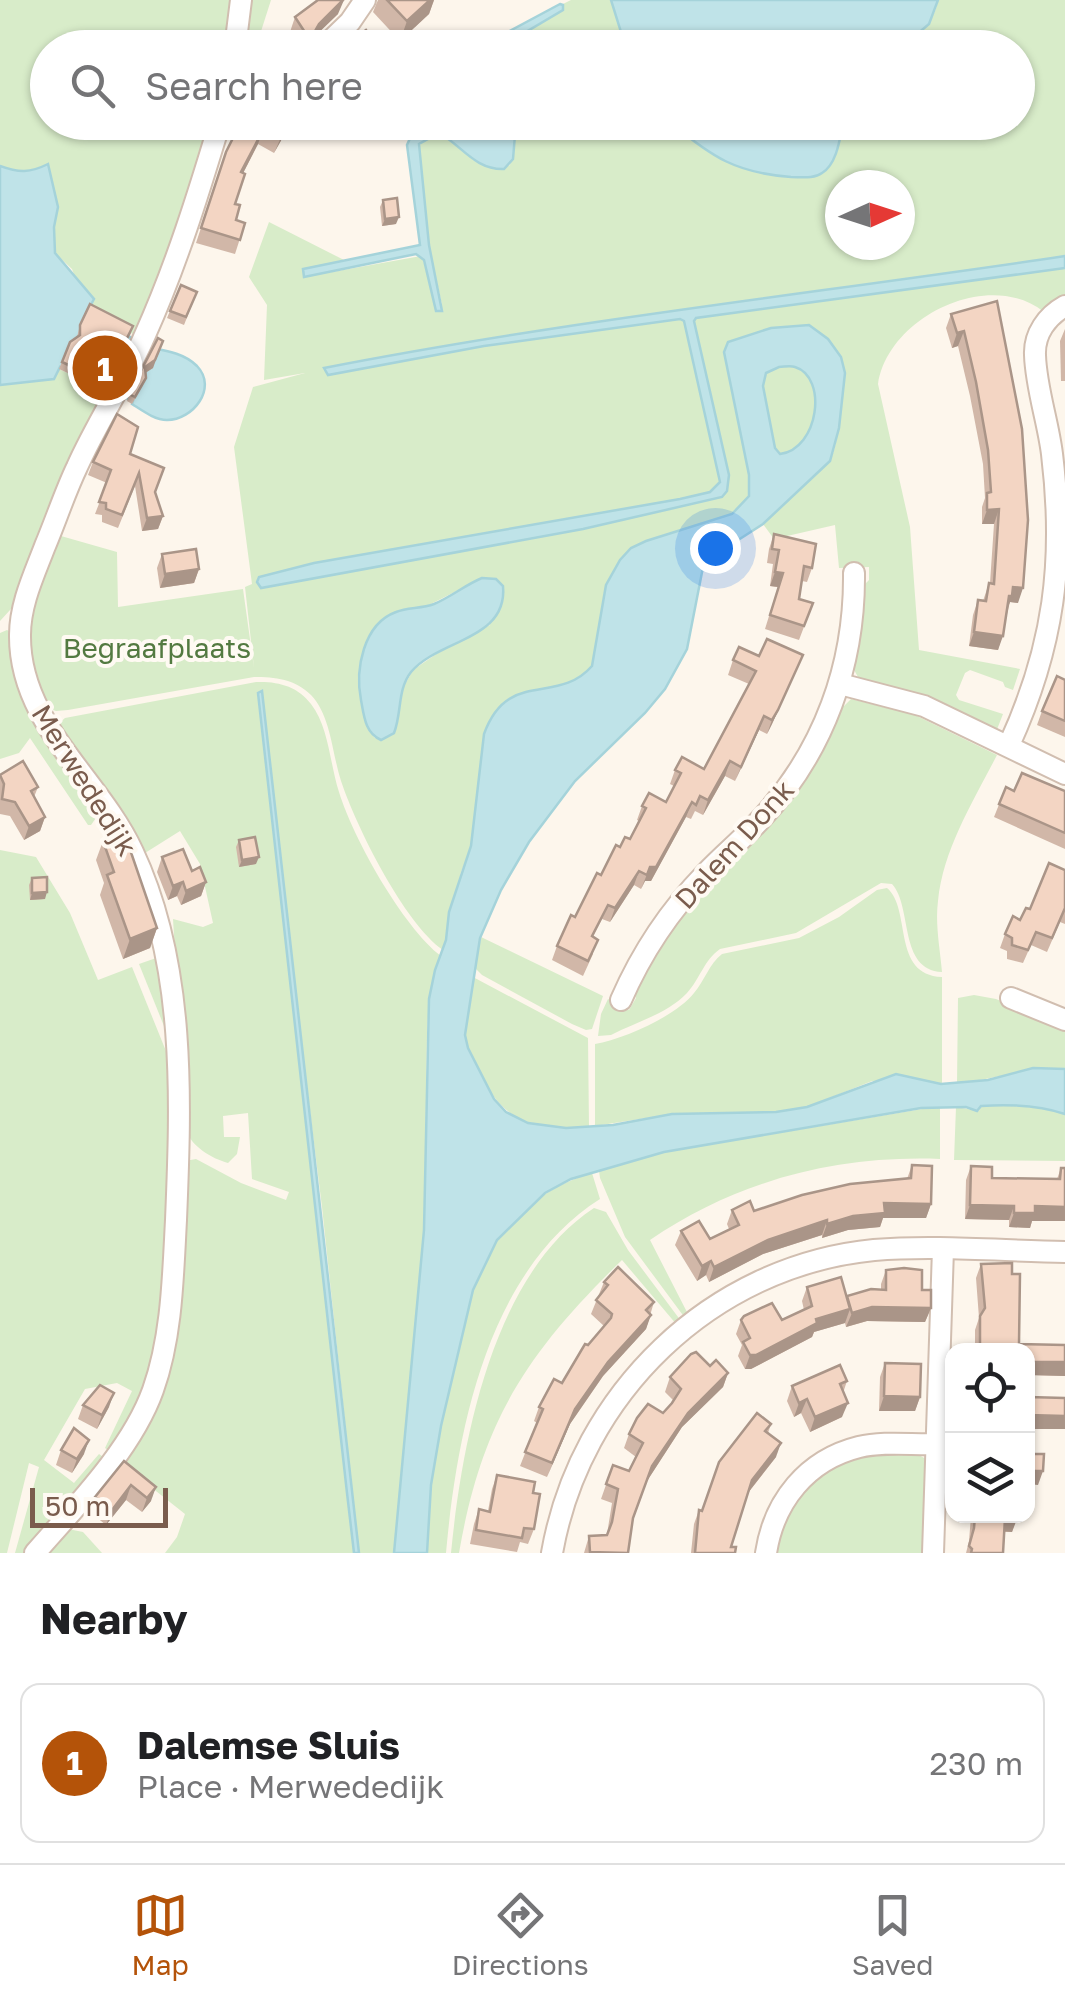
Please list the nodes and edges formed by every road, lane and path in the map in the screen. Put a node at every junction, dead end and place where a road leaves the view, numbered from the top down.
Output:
1 (240, 0) edge
2 (364, 0) edge
3 (236, 30) edge
4 (342, 30) edge
5 (215, 140) edge
6 (1065, 306) edge
7 (1061, 544) edge
8 (854, 574) dead end
9 (840, 684) junction
10 (1009, 745) junction
11 (1065, 774) edge
12 (1012, 998) dead end
13 (621, 1000) dead end
14 (1065, 1020) edge
15 (943, 1249) junction
16 (1065, 1252) edge
17 (938, 1444) junction
18 (35, 1553) edge
19 (552, 1553) edge
20 (766, 1553) edge
21 (933, 1553) edge

1 - 3 street
2 - 4 street
5 - 18 street, Merwededijk
6 - 7 street
7 - 10 street
8 - 9 street, Dalem Donk
9 - 10 street
9 - 13 street, Dalem Donk
10 - 11 street
12 - 14 street
15 - 16 street
15 - 17 street
15 - 19 street
17 - 20 street
17 - 21 street

